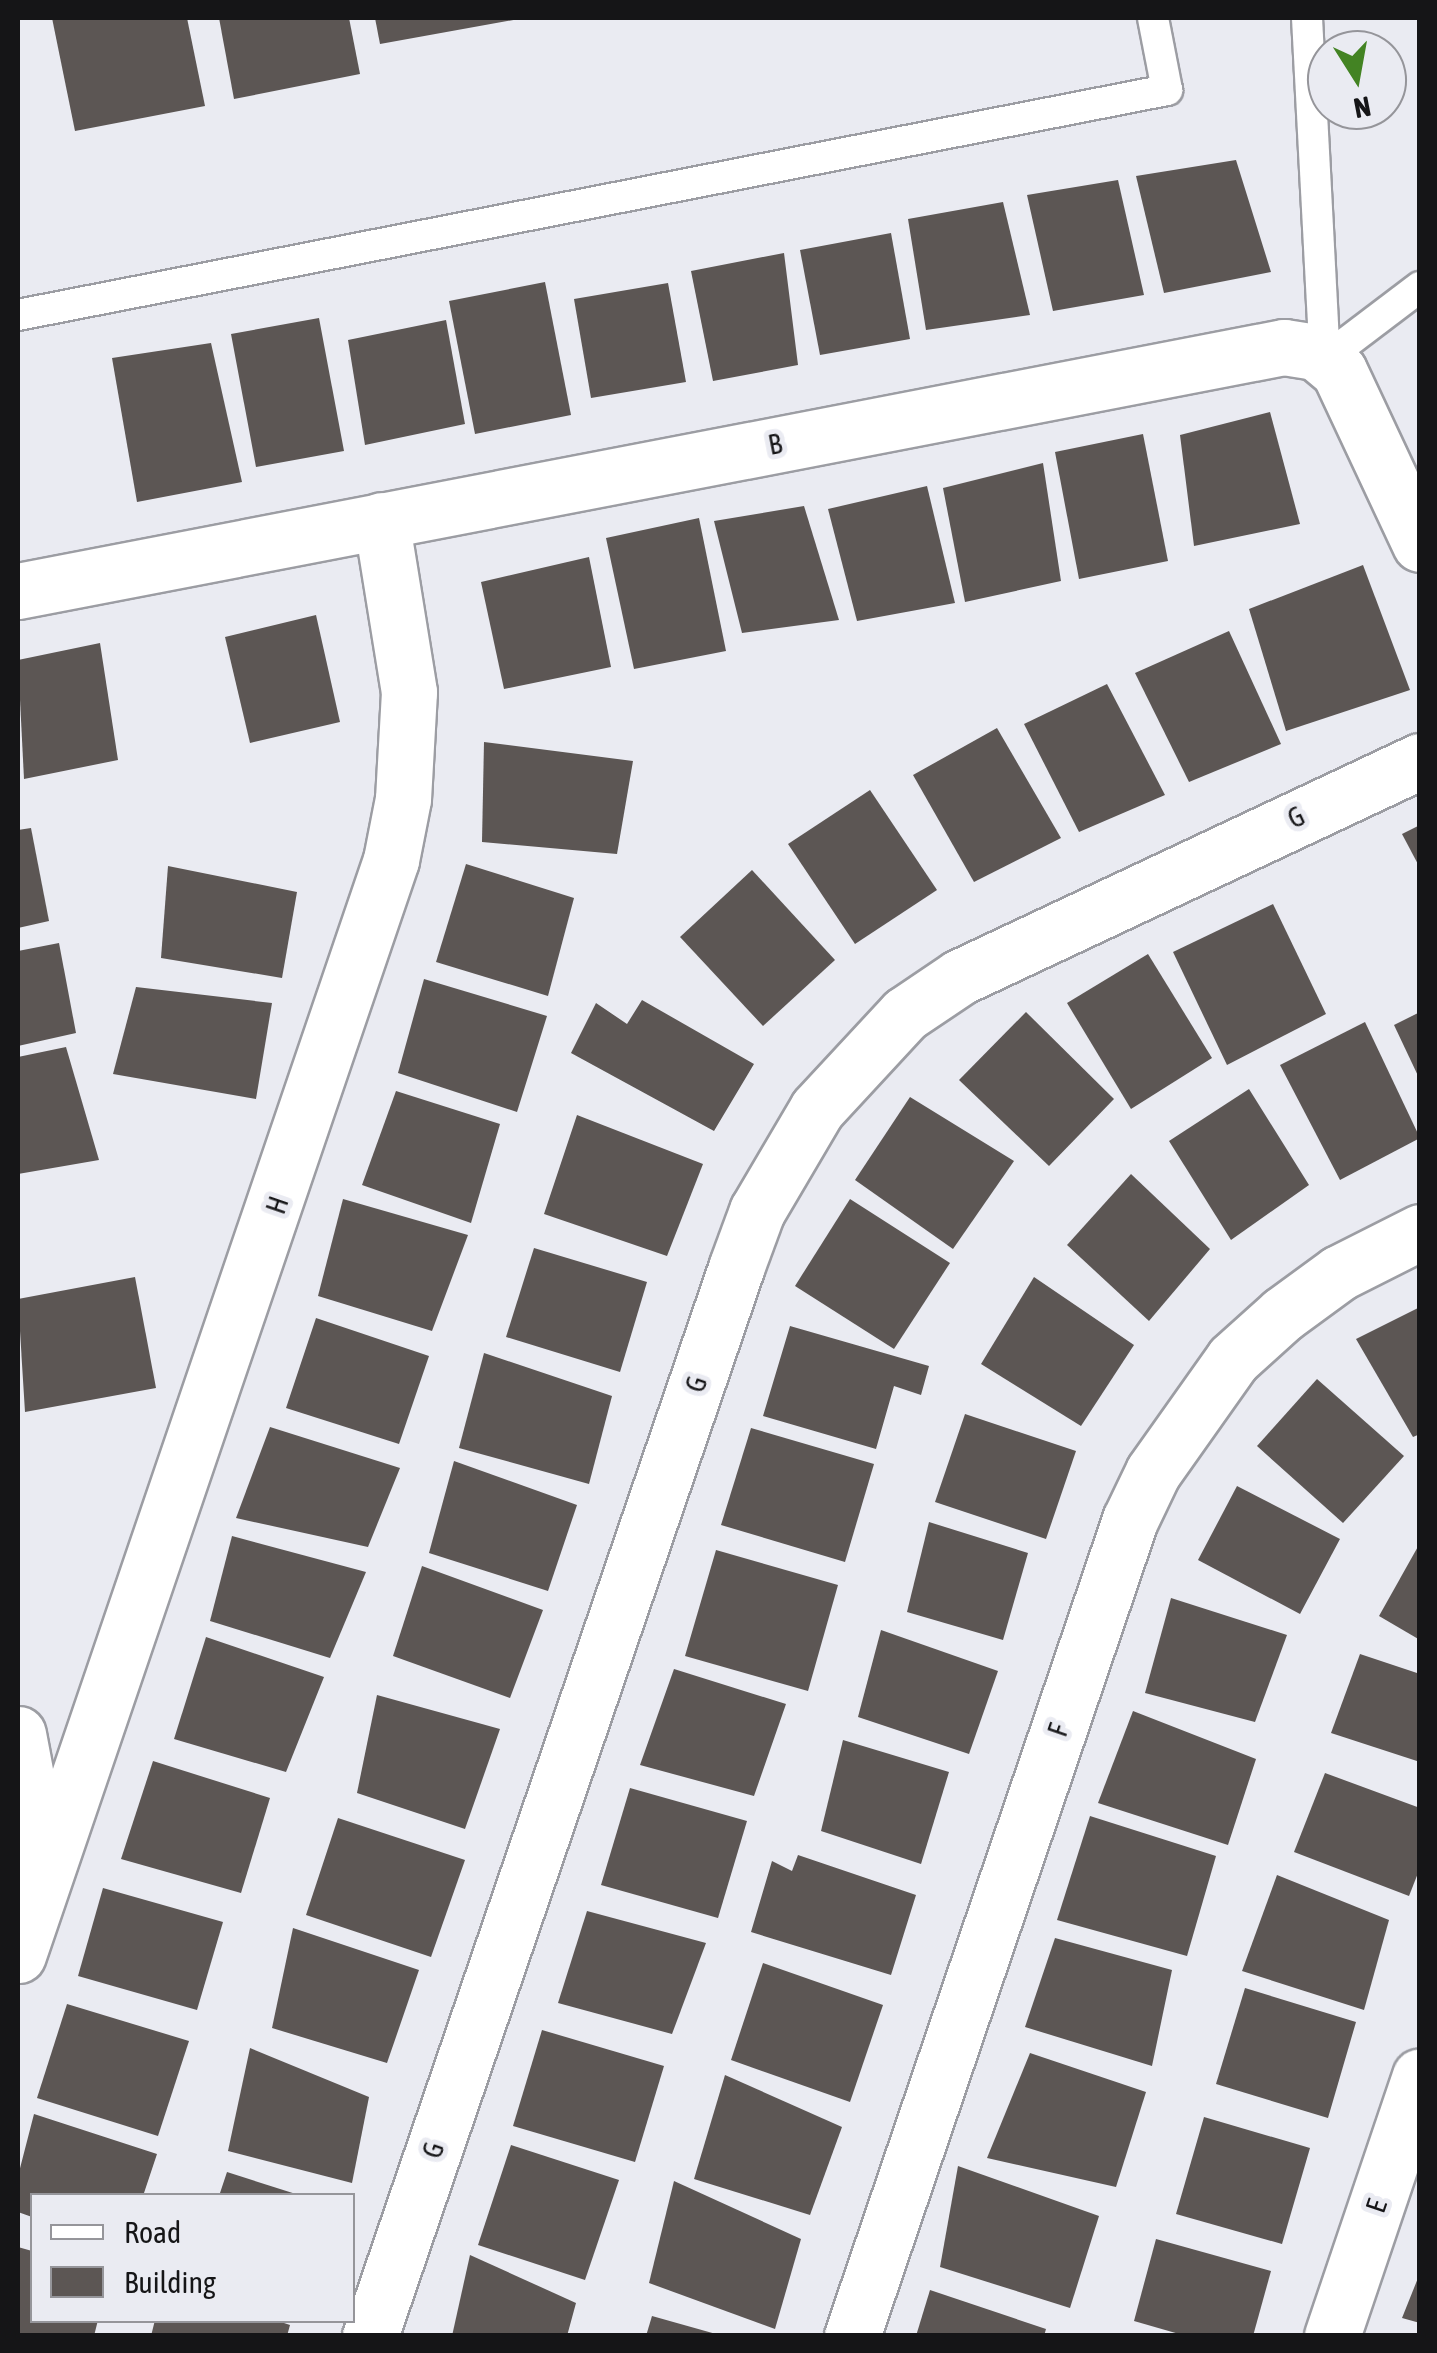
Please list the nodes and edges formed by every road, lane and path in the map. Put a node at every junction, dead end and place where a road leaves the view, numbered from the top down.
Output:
1 (1152, 18) edge
2 (1308, 18) edge
3 (1420, 287) edge
4 (18, 315) edge
5 (1325, 359) junction
6 (381, 520) junction
7 (1420, 544) edge
8 (18, 591) edge
9 (1420, 761) edge
10 (1420, 1232) edge
11 (18, 1734) edge
12 (45, 1874) junction
13 (18, 1955) edge
14 (1420, 2076) edge
15 (370, 2336) edge
16 (852, 2336) edge
17 (1332, 2336) edge

1 - 4 lane
2 - 5 lane
3 - 5 lane
5 - 6 street, B
5 - 7 street
6 - 8 street, B
6 - 12 street, H
9 - 15 street, G
10 - 16 street, F
11 - 12 street, H
12 - 13 street, H
14 - 17 street, E

